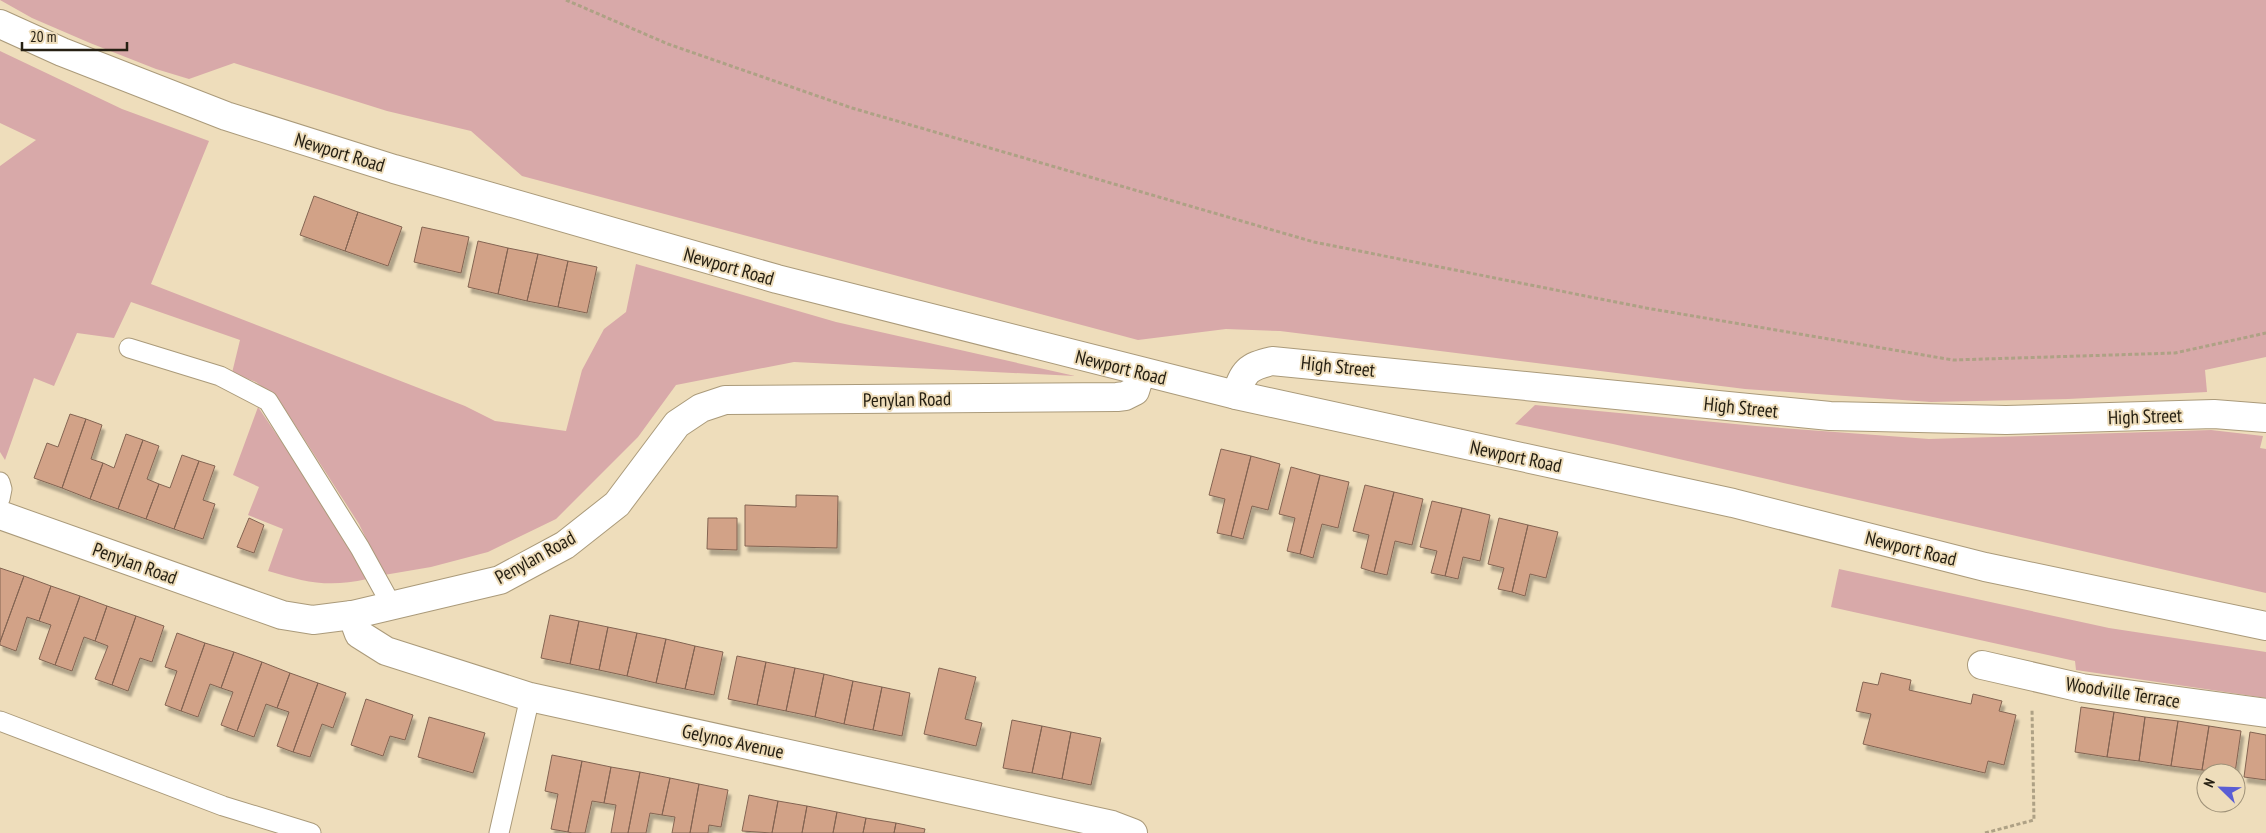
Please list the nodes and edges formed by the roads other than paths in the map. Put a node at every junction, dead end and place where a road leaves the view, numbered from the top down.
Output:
1 (0, 24) edge
2 (129, 348) dead end
3 (1141, 372) junction
4 (1236, 395) junction
5 (2266, 418) edge
6 (0, 482) edge
7 (0, 499) edge
8 (0, 514) edge
9 (392, 606) junction
10 (352, 615) junction
11 (2266, 626) edge
12 (1982, 665) dead end
13 (530, 697) junction
14 (2266, 713) edge
15 (0, 721) edge
16 (311, 833) edge
17 (499, 833) edge
18 (1133, 833) edge

1 - 3 main road, Newport Road
2 - 9 lane
3 - 4 main road, Newport Road
3 - 9 main road, Penylan Road
4 - 5 main road, High Street
4 - 11 main road, Newport Road
6 - 7 lane
8 - 10 main road, Penylan Road
9 - 10 main road, Penylan Road
10 - 13 main road, Gelynos Avenue
12 - 14 main road, Woodville Terrace
13 - 17 lane
13 - 18 main road, Gelynos Avenue
15 - 16 lane

